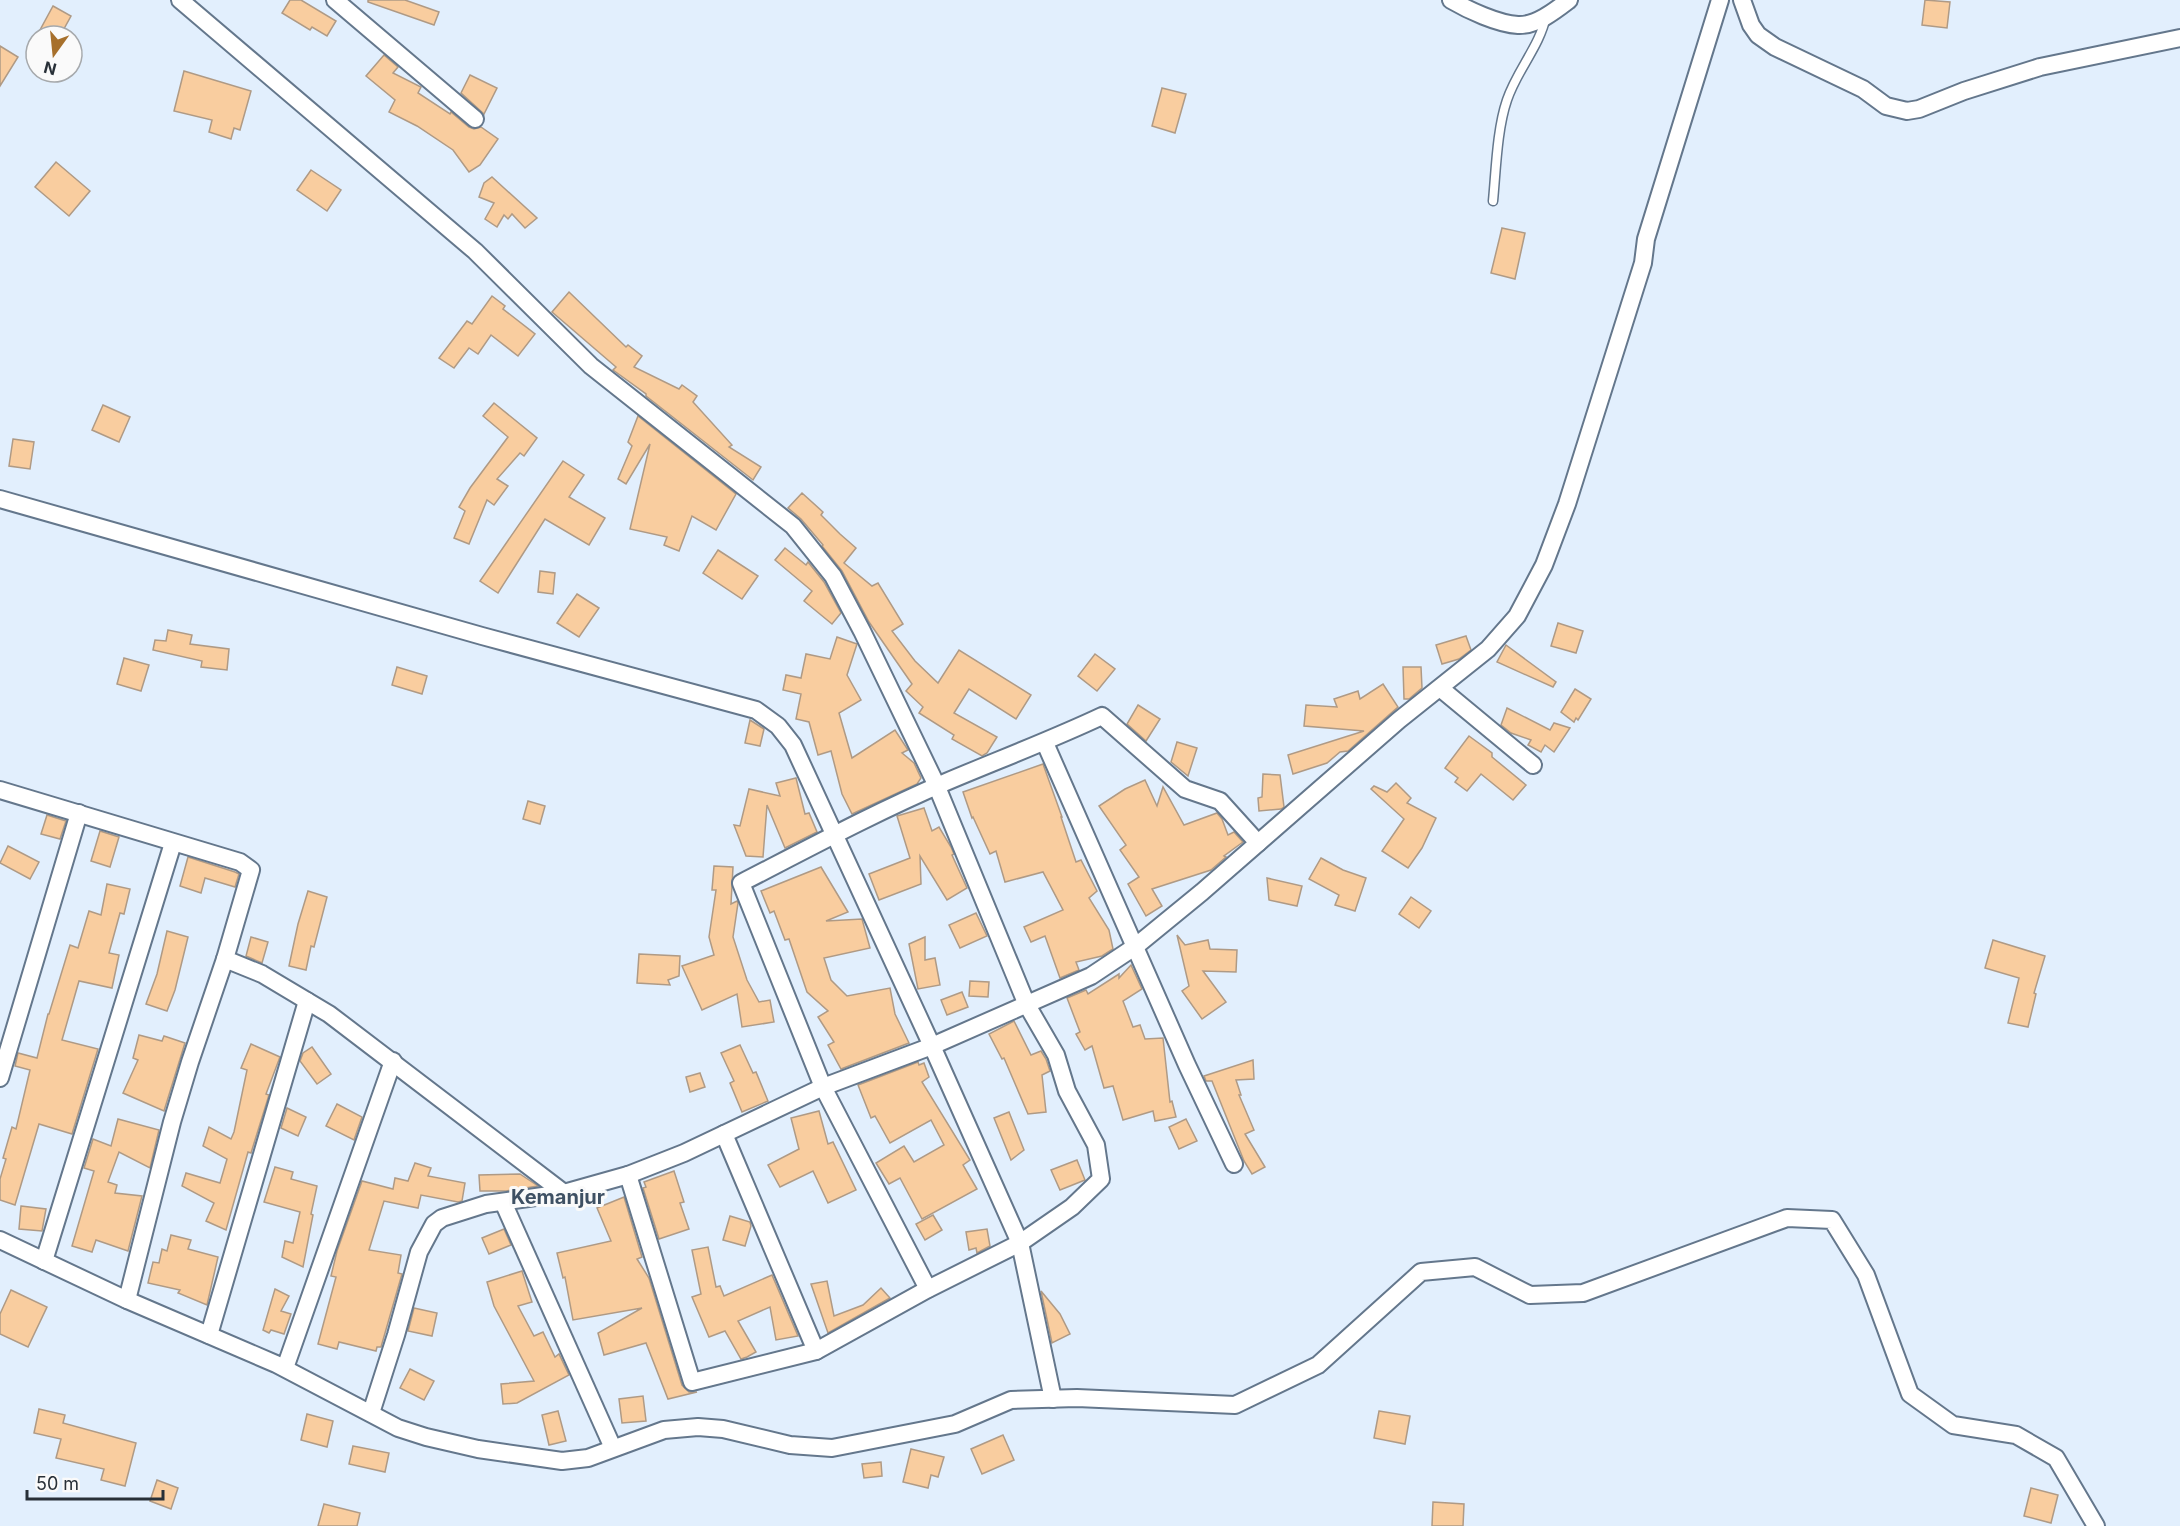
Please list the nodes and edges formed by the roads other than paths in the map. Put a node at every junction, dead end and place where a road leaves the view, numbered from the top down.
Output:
1 (180, 0) edge
2 (335, 0) edge
3 (1451, 0) edge
4 (1569, 0) edge
5 (1720, 0) edge
6 (1742, 0) edge
7 (1546, 15) junction
8 (2180, 38) edge
9 (475, 119) dead end
10 (1493, 201) dead end
11 (0, 499) edge
12 (1440, 688) junction
13 (1045, 743) junction
14 (1533, 765) dead end
15 (937, 786) junction
16 (0, 790) edge
17 (79, 813) junction
18 (835, 835) junction
19 (173, 843) junction
20 (1257, 843) junction
21 (1136, 946) junction
22 (225, 958) junction
23 (307, 1001) junction
24 (1027, 1005) junction
25 (932, 1046) junction
26 (393, 1061) junction
27 (0, 1078) edge
28 (823, 1087) junction
29 (724, 1134) junction
30 (1234, 1164) dead end
31 (628, 1175) junction
32 (564, 1193) junction
33 (503, 1202) junction
34 (0, 1240) edge
35 (1020, 1244) junction
36 (44, 1261) junction
37 (928, 1289) junction
38 (127, 1300) junction
39 (209, 1335) junction
40 (816, 1351) junction
41 (285, 1368) junction
42 (1053, 1399) junction
43 (371, 1413) junction
44 (613, 1448) junction
45 (2096, 1526) edge

1 - 15 street
2 - 9 street
3 - 7 street
4 - 7 street
5 - 12 street
6 - 8 street
7 - 10 lane
11 - 18 street
12 - 14 street
12 - 20 street
13 - 15 street
13 - 20 street
13 - 21 street
15 - 18 street
15 - 24 street
16 - 17 street
17 - 19 street
17 - 27 street
18 - 25 street
18 - 28 street
19 - 22 street
19 - 36 street
20 - 21 street
21 - 24 street
21 - 30 street
22 - 23 street
22 - 38 street
23 - 26 street
23 - 39 street
24 - 25 street
24 - 35 street
25 - 28 street
25 - 35 street
26 - 32 street
26 - 41 street
28 - 29 street
28 - 37 street
29 - 31 street
29 - 40 street
31 - 32 street
31 - 40 street
32 - 33 street
33 - 43 street
33 - 44 street
34 - 36 street
35 - 37 street
35 - 42 street
36 - 38 street
37 - 40 street
38 - 39 street
39 - 41 street
41 - 43 street
42 - 44 street
42 - 45 street
43 - 44 street

